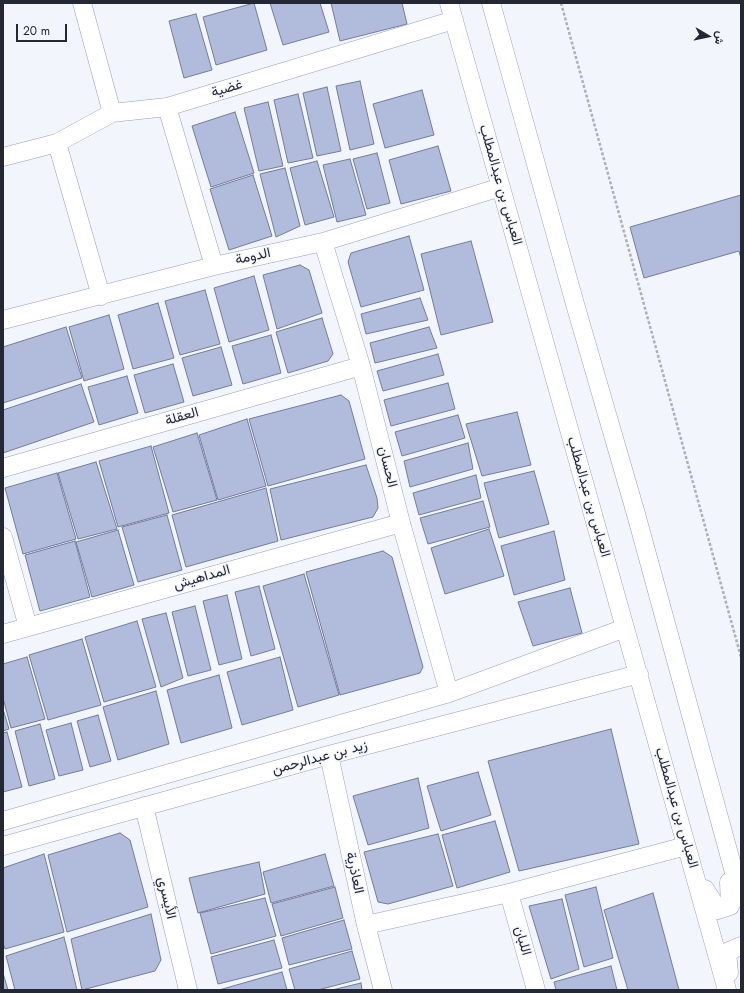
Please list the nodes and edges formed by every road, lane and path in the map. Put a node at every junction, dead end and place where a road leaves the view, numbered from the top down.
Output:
1 (82, 3) edge
2 (449, 3) edge
3 (492, 3) edge
4 (561, 3) edge
5 (454, 20) junction
6 (168, 107) junction
7 (112, 113) junction
8 (57, 143) junction
9 (3, 157) edge
10 (501, 187) junction
11 (323, 242) junction
12 (214, 266) junction
13 (102, 296) junction
14 (3, 320) edge
15 (361, 366) junction
16 (3, 468) edge
17 (401, 523) junction
18 (3, 537) edge
19 (28, 627) junction
20 (625, 628) junction
21 (3, 634) edge
22 (741, 657) edge
23 (638, 674) junction
24 (449, 693) junction
25 (329, 756) junction
26 (144, 806) junction
27 (3, 821) edge
28 (3, 846) edge
29 (686, 846) junction
30 (727, 848) junction
31 (691, 864) junction
32 (509, 893) junction
33 (741, 897) edge
34 (366, 925) junction
35 (741, 946) edge
36 (183, 989) edge
37 (383, 990) edge
38 (536, 990) edge
39 (727, 990) edge
40 (731, 990) edge

1 - 7 street
2 - 5 street, العباس بن عبدالمطلب
3 - 30 street
4 - 22 path
5 - 6 street, غضية
5 - 10 street, العباس بن عبدالمطلب
6 - 7 street, غضية
6 - 12 street
7 - 8 street, غضية
8 - 9 street, غضية
8 - 13 street
10 - 11 street, الدومة
10 - 20 street, العباس بن عبدالمطلب
11 - 12 street, الدومة
11 - 15 street, الحسان
12 - 13 street, الدومة
13 - 14 street, الدومة
15 - 16 street, العقلة
15 - 17 street, الحسان
17 - 19 street, المداهيش
17 - 24 street, الحسان
18 - 19 street
19 - 21 street, المداهيش
20 - 23 street, العباس بن عبدالمطلب
20 - 24 street, زيد بن عبدالرحمن
23 - 25 street, زيد بن عبدالرحمن
23 - 29 street, العباس بن عبدالمطلب
24 - 27 street, زيد بن عبدالرحمن
25 - 26 street, زيد بن عبدالرحمن
25 - 34 street, العاذرية
26 - 28 street, زيد بن عبدالرحمن
26 - 36 street, الأيسري
29 - 31 street, العباس بن عبدالمطلب
29 - 32 street
30 - 31 street
30 - 33 street
31 - 39 street, العباس بن عبدالمطلب
32 - 34 street
32 - 38 street, اللبان
34 - 37 street, العاذرية
35 - 40 street

